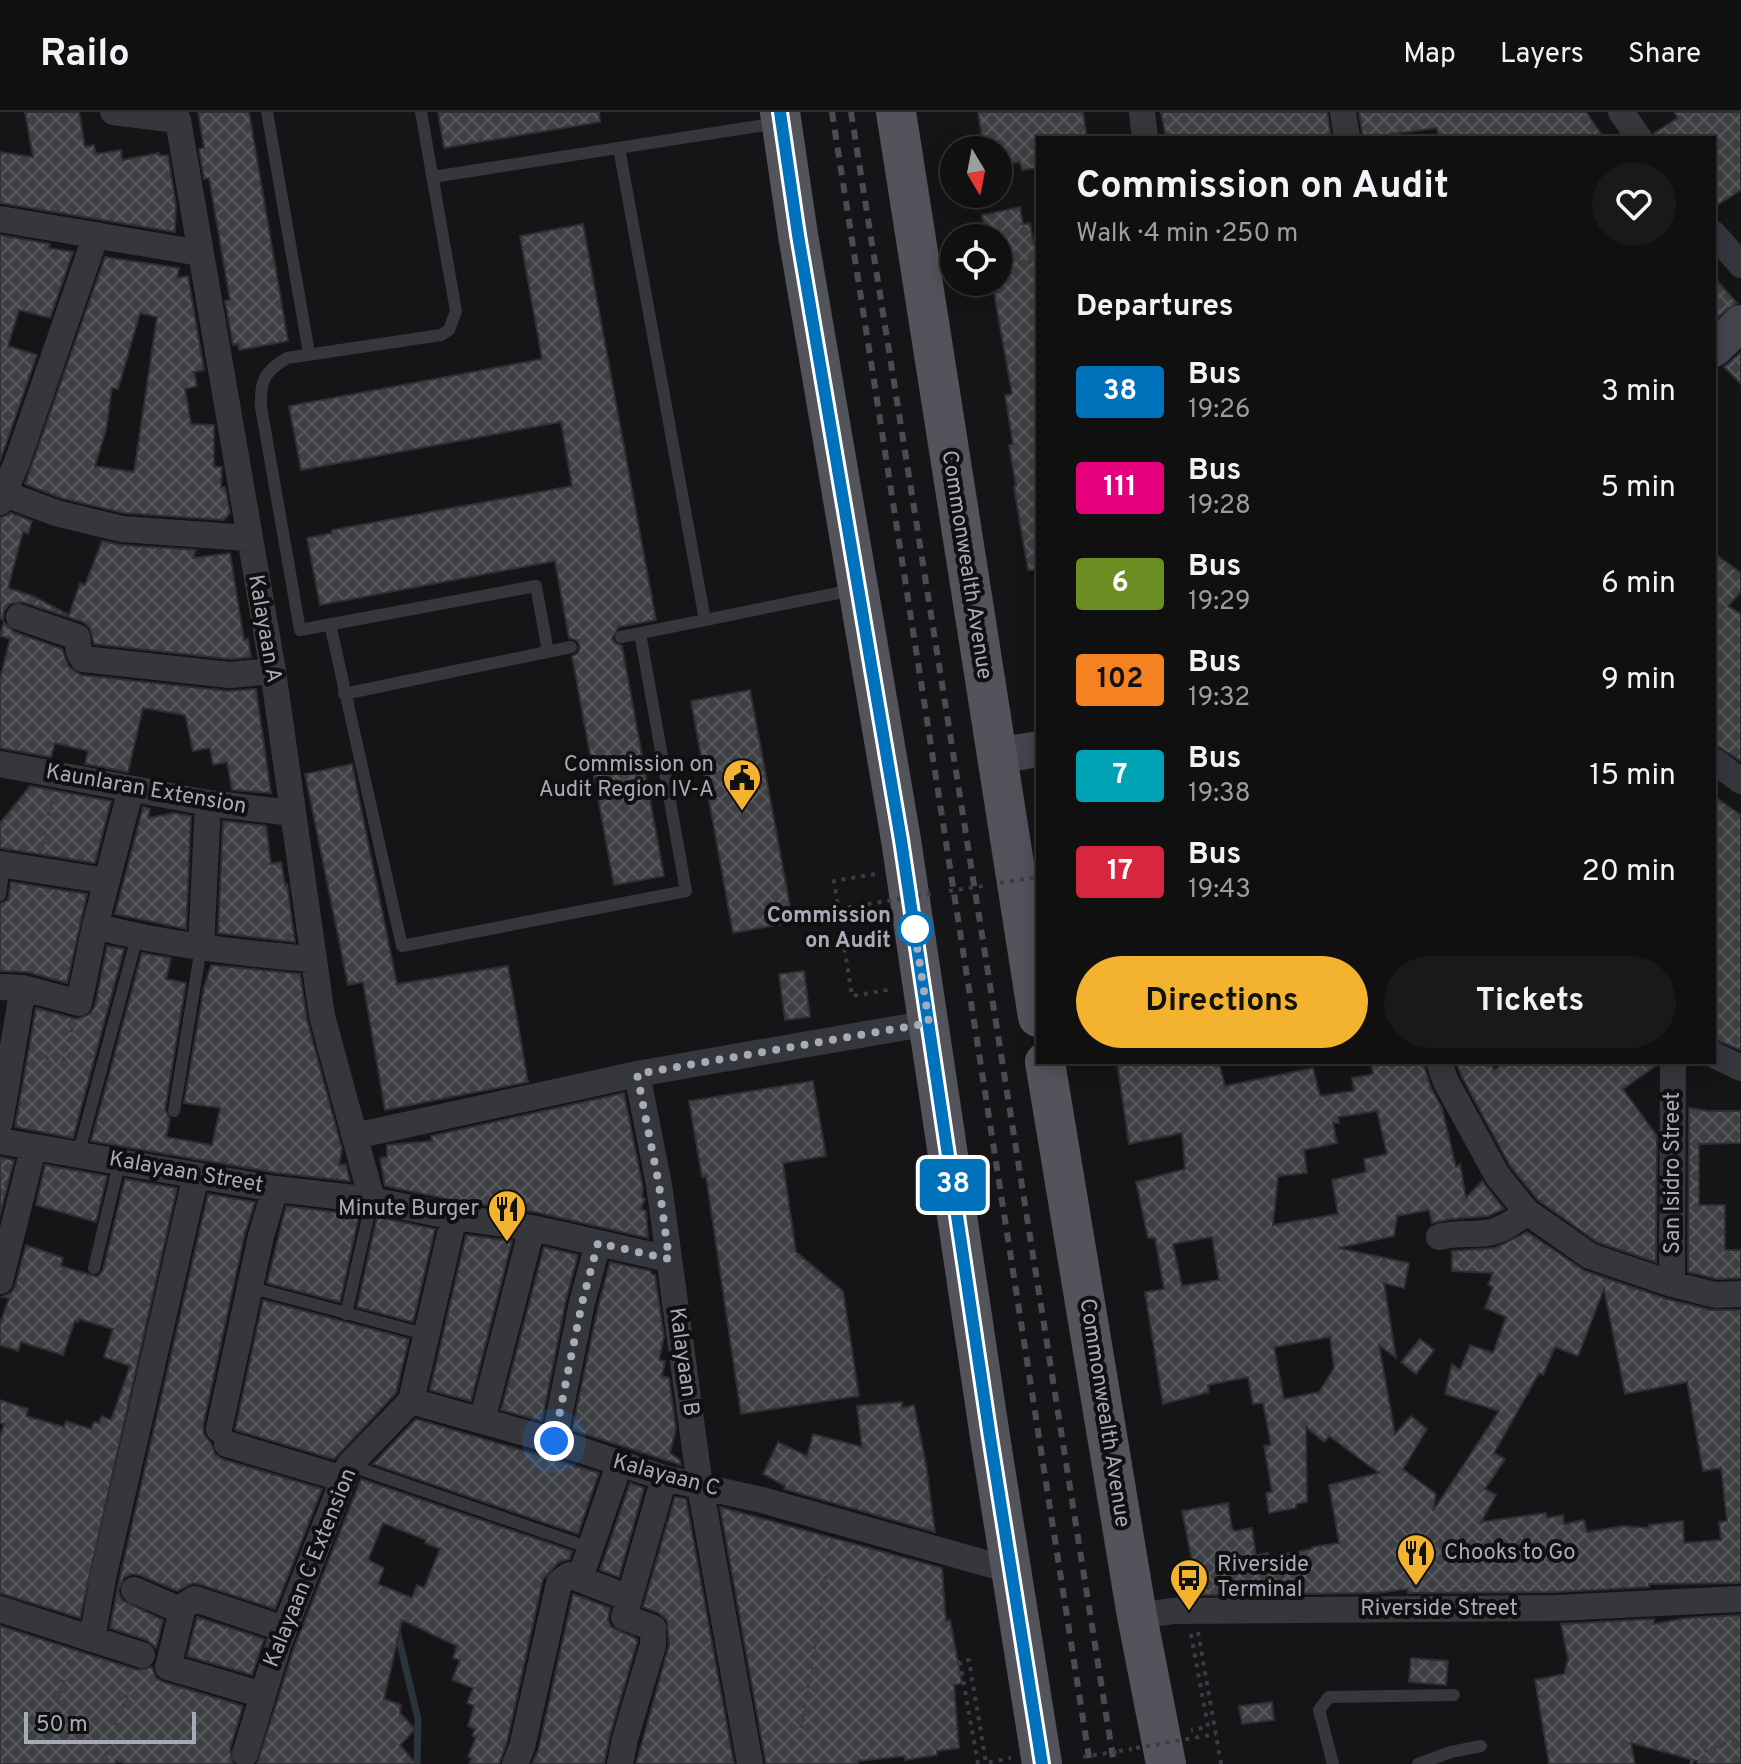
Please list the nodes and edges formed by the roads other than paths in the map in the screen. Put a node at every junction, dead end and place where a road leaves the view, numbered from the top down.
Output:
1 (113, 112) edge
2 (267, 112) edge
3 (421, 112) edge
4 (896, 112) edge
5 (1142, 112) edge
6 (1343, 112) edge
7 (1621, 112) edge
8 (781, 117) edge
9 (1145, 136) edge
10 (1347, 136) edge
11 (1638, 136) edge
12 (619, 148) junction
13 (433, 177) junction
14 (0, 219) edge
15 (96, 235) junction
16 (1716, 236) edge
17 (200, 253) junction
18 (1741, 265) edge
19 (1741, 323) edge
20 (1716, 347) edge
21 (309, 353) junction
22 (9, 459) edge
23 (3, 498) edge
24 (248, 538) junction
25 (860, 588) junction
26 (19, 617) dead end
27 (705, 620) junction
28 (330, 624) junction
29 (640, 633) junction
30 (621, 637) dead end
31 (571, 647) dead end
32 (548, 652) junction
33 (273, 671) junction
34 (344, 694) junction
35 (1036, 749) edge
36 (996, 756) junction
37 (0, 764) edge
38 (131, 789) junction
39 (208, 803) junction
40 (292, 813) junction
41 (2, 865) edge
42 (107, 881) junction
43 (0, 895) edge
44 (95, 926) junction
45 (137, 937) junction
46 (201, 948) junction
47 (312, 959) junction
48 (12, 988) edge
49 (926, 1004) junction
50 (1036, 1005) edge
51 (1716, 1056) edge
52 (1045, 1064) edge
53 (1440, 1064) edge
54 (1673, 1064) edge
55 (1741, 1068) edge
56 (637, 1074) junction
57 (174, 1111) dead end
58 (0, 1122) edge
59 (355, 1136) junction
60 (0, 1141) edge
61 (33, 1149) junction
62 (78, 1155) junction
63 (120, 1160) junction
64 (196, 1175) junction
65 (275, 1189) junction
66 (372, 1200) junction
67 (1527, 1212) junction
68 (454, 1217) junction
69 (532, 1228) junction
70 (1439, 1237) dead end
71 (598, 1243) junction
72 (669, 1259) junction
73 (94, 1268) dead end
74 (0, 1281) edge
75 (1672, 1284) junction
76 (249, 1287) junction
77 (1741, 1294) edge
78 (346, 1314) junction
79 (428, 1335) junction
80 (411, 1401) junction
81 (482, 1421) junction
82 (554, 1441) junction
83 (619, 1465) junction
84 (346, 1472) junction
85 (664, 1478) junction
86 (700, 1486) junction
87 (590, 1548) junction
88 (1013, 1571) junction
89 (580, 1578) junction
90 (134, 1590) dead end
91 (629, 1598) junction
92 (1741, 1599) edge
93 (0, 1609) edge
94 (182, 1611) junction
95 (1137, 1616) junction
96 (284, 1629) junction
97 (84, 1637) junction
98 (142, 1655) road end
99 (263, 1695) junction
100 (1454, 1695) dead end
101 (1481, 1746) dead end
102 (245, 1754) dead end
103 (515, 1764) edge
104 (620, 1764) edge
105 (750, 1764) edge
106 (1042, 1764) edge
107 (1166, 1764) edge
108 (1333, 1764) edge
109 (1418, 1764) edge

1 - 17 street, Kalayaan A
2 - 21 lane
3 - 13 lane
4 - 36 main road, Commonwealth Avenue
5 - 9 street
6 - 10 street
7 - 11 street
8 - 12 lane
8 - 25 main road
12 - 13 lane
12 - 27 lane
13 - 21 lane
14 - 15 street
15 - 17 street
15 - 22 street
16 - 18 street
17 - 24 street, Kalayaan A
19 - 20 main road
21 - 28 lane
22 - 23 street
23 - 24 street
24 - 33 street, Kalayaan A
25 - 27 lane
25 - 49 main road
26 - 33 street
27 - 29 lane
28 - 32 lane
28 - 34 lane
29 - 30 lane
29 - 34 lane
31 - 32 lane
32 - 34 lane
33 - 40 street, Kalayaan A
35 - 36 main road
36 - 50 main road, Commonwealth Avenue
37 - 38 street, Kaunlaran Extension
38 - 39 street, Kaunlaran Extension
38 - 42 street
39 - 40 street, Kaunlaran Extension
39 - 46 street
40 - 47 street, Kalayaan A
41 - 42 street
41 - 43 lane
42 - 44 street
44 - 45 street
44 - 48 street
45 - 46 street
45 - 62 lane
46 - 47 street
46 - 57 lane
47 - 59 street, Kalayaan A
48 - 58 street
49 - 56 street
49 - 88 main road
51 - 55 street
52 - 95 main road, Commonwealth Avenue
53 - 67 street
54 - 75 street, San Isidro Street
56 - 59 street
56 - 72 street, Kalayaan B
59 - 66 street, Kalayaan A
60 - 61 street, Kalayaan Street
61 - 62 street, Kalayaan Street
61 - 74 street
62 - 63 street, Kalayaan Street
63 - 64 street, Kalayaan Street
63 - 73 lane
64 - 65 street, Kalayaan Street
64 - 97 street
65 - 66 street, Kalayaan Street
65 - 76 street
66 - 68 street
66 - 78 lane
67 - 70 street
67 - 75 street
68 - 69 street
68 - 79 street
69 - 71 street
69 - 81 street
71 - 72 street
71 - 82 street
72 - 86 street, Kalayaan B
75 - 77 street
76 - 78 lane
76 - 84 street
78 - 79 lane
79 - 80 street
80 - 81 street, Kalayaan C
80 - 84 street, Kalayaan C Extension
81 - 82 street, Kalayaan C
82 - 83 street, Kalayaan C
83 - 85 street, Kalayaan C
83 - 87 street
84 - 87 lane
84 - 96 street, Kalayaan C Extension
85 - 86 street, Kalayaan C
85 - 91 street
86 - 88 street, Kalayaan C
86 - 105 street, Kalayaan B
87 - 89 street
88 - 106 main road
89 - 91 street
89 - 103 street
90 - 94 street
91 - 104 street
92 - 95 street, Riverside Street
93 - 97 street
94 - 96 street
94 - 99 street
95 - 107 main road, Commonwealth Avenue
96 - 99 street, Kalayaan C Extension
97 - 98 street
99 - 102 street, Kalayaan C Extension
100 - 108 lane
101 - 109 lane

